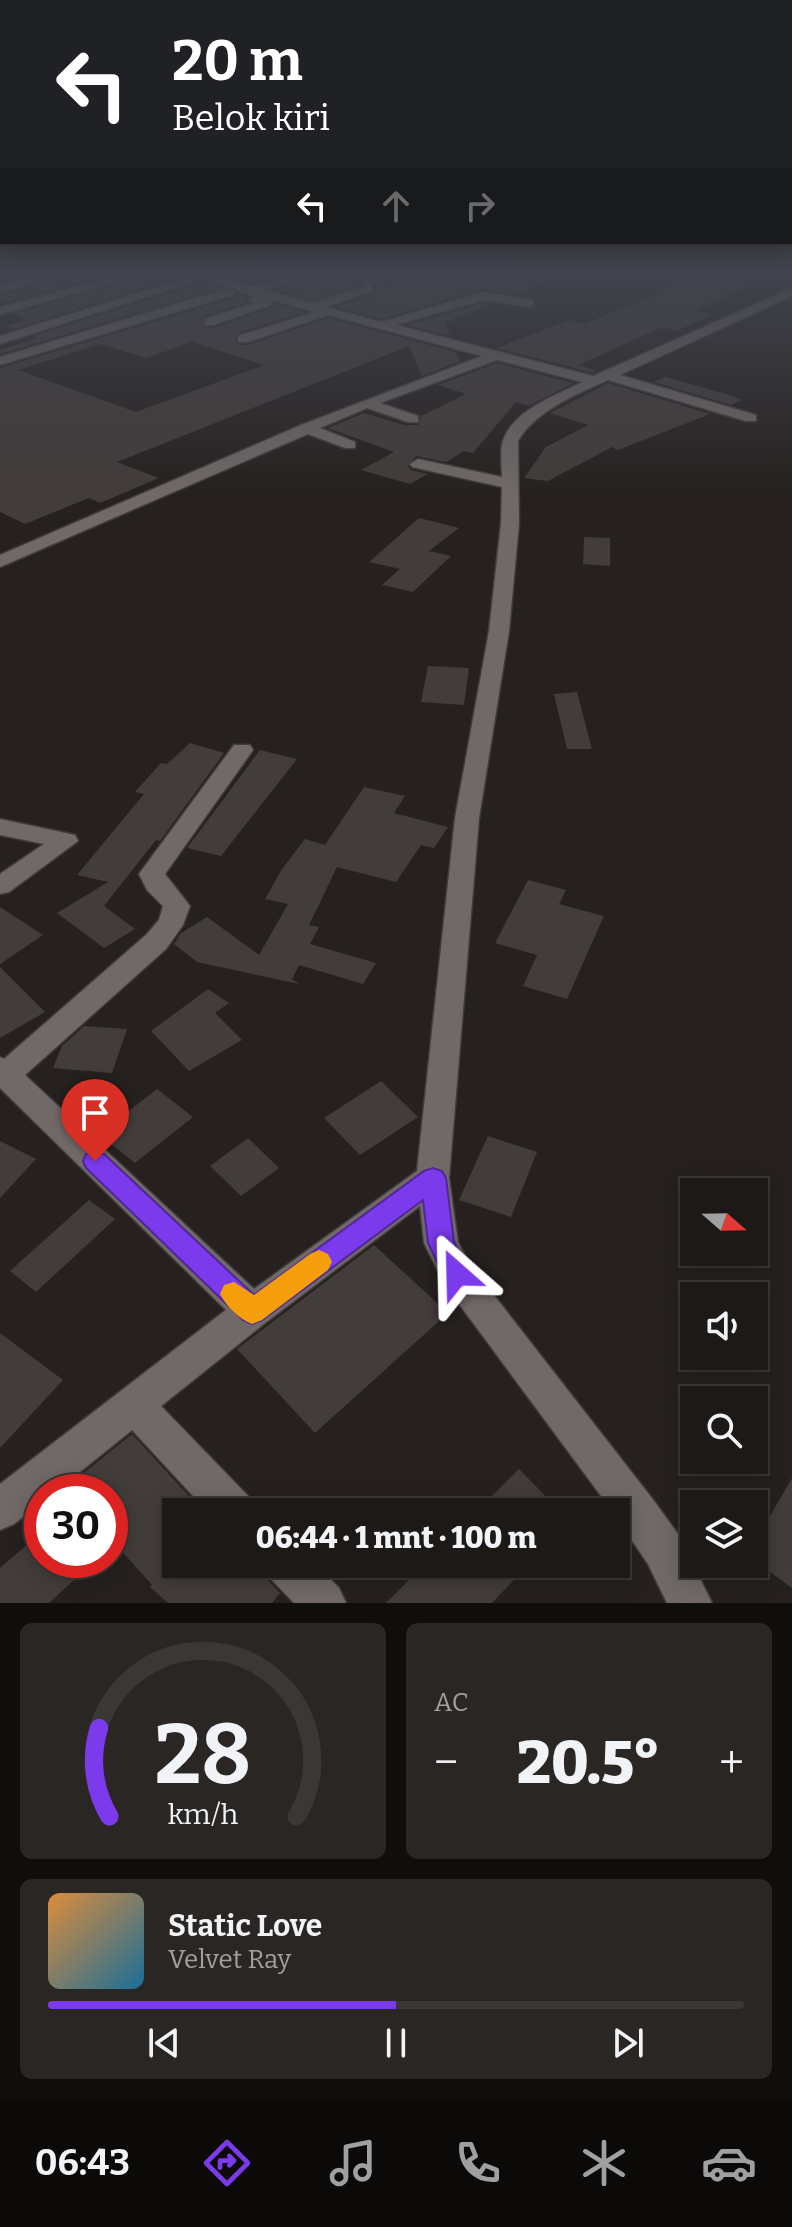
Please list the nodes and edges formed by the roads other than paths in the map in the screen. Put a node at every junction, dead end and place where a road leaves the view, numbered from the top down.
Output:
1 (50, 346) edge
2 (458, 346) edge
3 (675, 346) edge
4 (494, 356) junction
5 (0, 361) edge
6 (602, 378) junction
7 (366, 403) junction
8 (751, 418) dead end
9 (413, 419) dead end
10 (306, 428) junction
11 (350, 445) dead end
12 (418, 464) dead end
13 (511, 484) junction
14 (0, 562) edge
15 (242, 750) dead end
16 (0, 827) edge
17 (0, 886) edge
18 (3, 1072) edge
19 (433, 1178) junction
20 (252, 1311) junction
21 (134, 1405) junction
22 (223, 1498) edge
23 (0, 1510) edge
24 (300, 1578) edge
25 (691, 1602) edge
26 (324, 1603) edge

1 - 5 street
2 - 4 street
3 - 6 street
4 - 6 street
4 - 7 street
6 - 8 street
6 - 13 street
7 - 9 street
7 - 10 street
10 - 11 street
10 - 14 street
12 - 13 street
13 - 19 street
15 - 18 street
16 - 17 street
18 - 20 street
19 - 20 street
19 - 25 street
20 - 21 street
21 - 22 street
21 - 23 street
24 - 26 street

